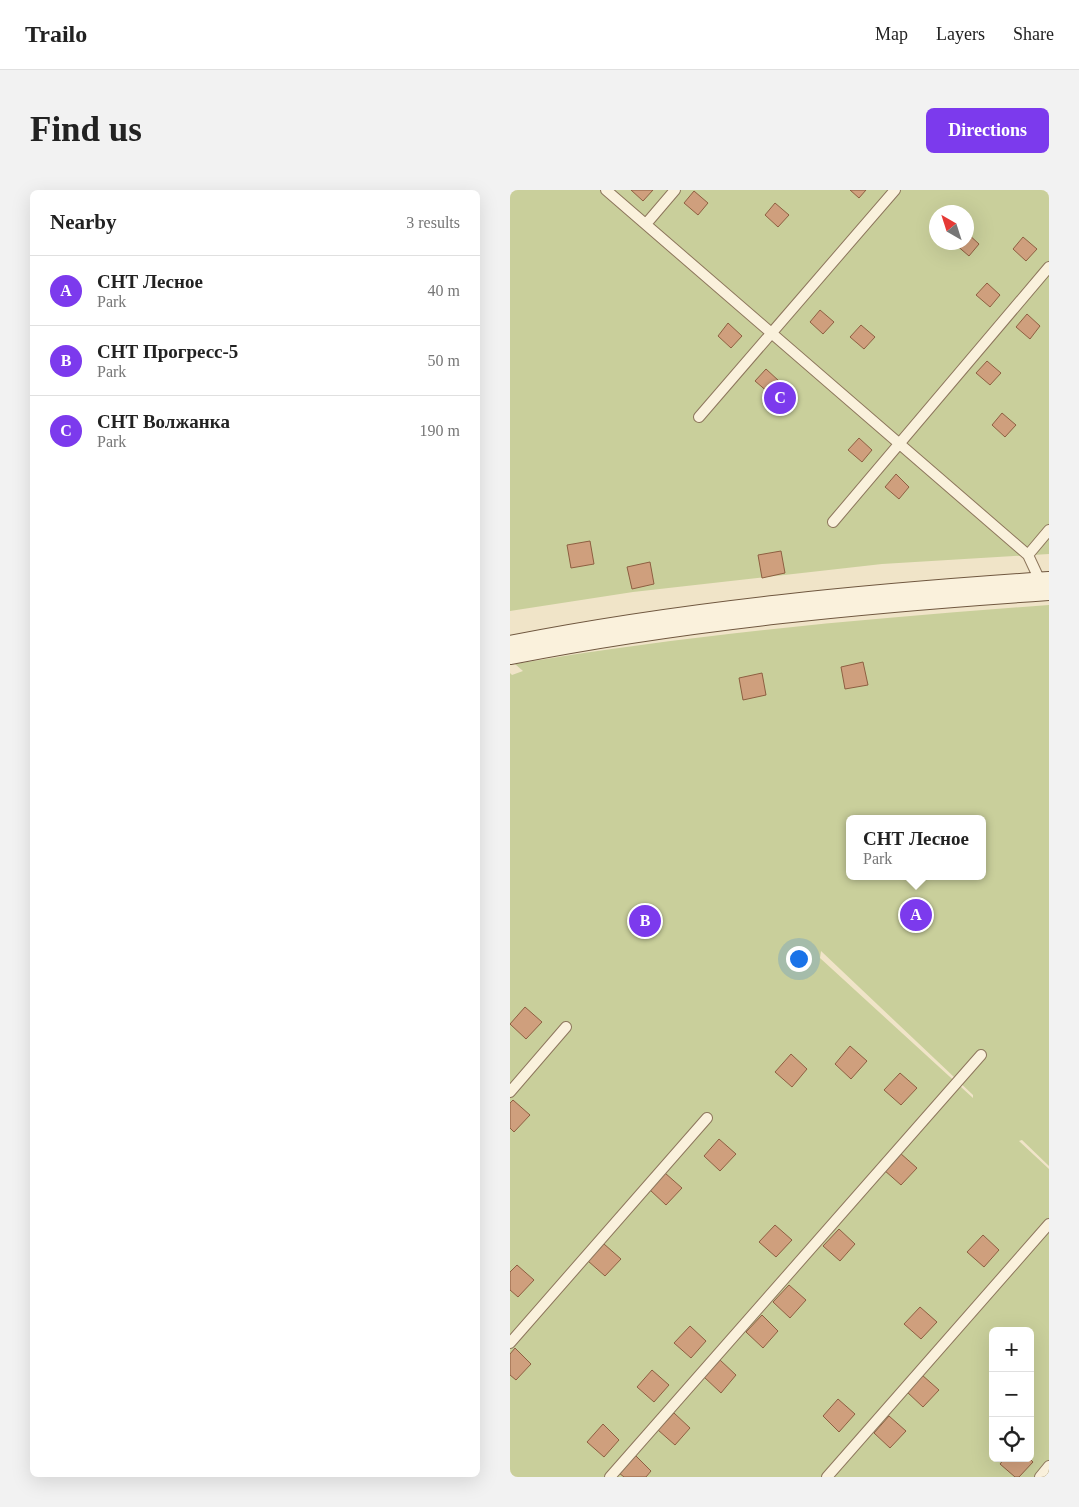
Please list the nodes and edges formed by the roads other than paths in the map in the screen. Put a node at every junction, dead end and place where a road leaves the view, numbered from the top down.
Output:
1 (606, 190) edge
2 (675, 190) edge
3 (895, 190) edge
4 (646, 224) junction
5 (1049, 267) edge
6 (773, 334) junction
7 (700, 417) dead end
8 (900, 444) junction
9 (833, 522) dead end
10 (1049, 530) edge
11 (1028, 555) junction
12 (1046, 586) edge
13 (510, 650) edge
14 (566, 1027) dead end
15 (981, 1055) dead end
16 (510, 1092) edge
17 (707, 1118) dead end
18 (1049, 1224) edge
19 (510, 1343) edge
20 (1049, 1466) edge
21 (610, 1477) edge
22 (827, 1477) edge
23 (1040, 1477) edge

1 - 4 lane
2 - 4 lane
3 - 6 lane
4 - 6 lane
5 - 8 lane
6 - 7 lane
6 - 8 lane
8 - 9 lane
8 - 11 lane
10 - 11 lane
11 - 12 lane
12 - 13 street
14 - 16 lane
15 - 21 lane
17 - 19 lane
18 - 22 lane
20 - 23 lane

